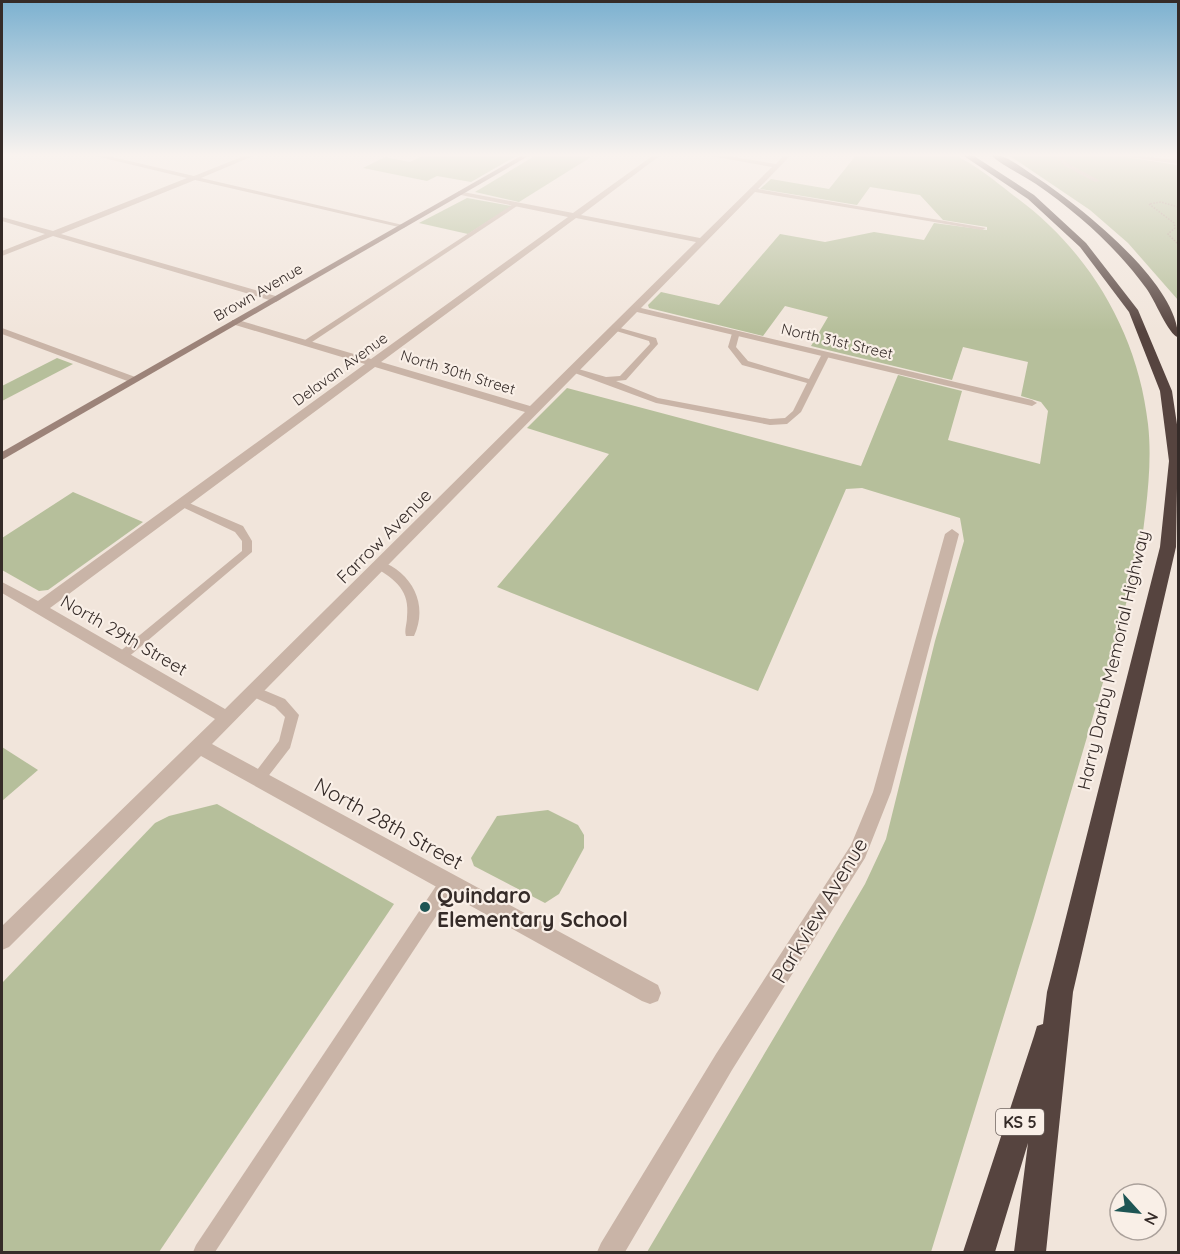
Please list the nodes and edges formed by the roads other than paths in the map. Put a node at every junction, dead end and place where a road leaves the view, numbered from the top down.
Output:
1 (106, 213) edge
2 (344, 213) edge
3 (427, 213) edge
4 (505, 213) edge
5 (558, 213) edge
6 (580, 213) edge
7 (730, 213) edge
8 (889, 213) edge
9 (1048, 213) edge
10 (1077, 213) edge
11 (575, 216) junction
12 (2, 219) edge
13 (403, 226) junction
14 (982, 228) dead end
15 (52, 234) junction
16 (701, 241) junction
17 (2, 254) edge
18 (276, 299) junction
19 (635, 309) junction
20 (235, 322) junction
21 (616, 328) junction
22 (2, 331) edge
23 (736, 332) junction
24 (1179, 334) edge
25 (306, 342) junction
26 (826, 354) junction
27 (375, 362) junction
28 (575, 370) junction
29 (134, 380) junction
30 (605, 380) junction
31 (812, 382) junction
32 (1032, 403) dead end
33 (534, 411) junction
34 (2, 457) edge
35 (182, 503) junction
36 (952, 534) dead end
37 (380, 565) junction
38 (2, 587) edge
39 (39, 608) junction
40 (410, 633) dead end
41 (122, 656) junction
42 (254, 691) junction
43 (227, 718) junction
44 (199, 746) junction
45 (258, 778) junction
46 (448, 883) junction
47 (2, 940) edge
48 (1060, 992) junction
49 (650, 993) dead end
50 (203, 1252) edge
51 (610, 1252) edge
52 (980, 1252) edge
53 (1030, 1252) edge

1 - 15 street
2 - 13 street
3 - 13 main road, Brown Avenue
4 - 25 lane
5 - 11 street
6 - 11 street, Delavan Avenue
7 - 16 street, Farrow Avenue
8 - 14 street
9 - 48 highway, Harry Darby Memorial Highway
10 - 24 highway
11 - 16 street
11 - 27 street, Delavan Avenue
12 - 15 street
13 - 18 main road, Brown Avenue
15 - 17 street
15 - 18 street
16 - 19 street, Farrow Avenue
18 - 20 main road, Brown Avenue
19 - 21 street, Farrow Avenue
19 - 23 street, North 31st Street
20 - 25 street, North 30th Street
20 - 29 main road, Brown Avenue
21 - 28 street, Farrow Avenue
21 - 30 lane
22 - 29 street
23 - 26 street, North 31st Street
23 - 31 lane
25 - 27 street, North 30th Street
26 - 31 lane
26 - 32 street, North 31st Street
27 - 33 street, North 30th Street
27 - 35 street, Delavan Avenue
28 - 30 lane
28 - 33 street, Farrow Avenue
29 - 34 main road, Brown Avenue
30 - 31 lane
33 - 37 street, Farrow Avenue
35 - 39 street, Delavan Avenue
35 - 41 lane
36 - 51 street, Parkview Avenue
37 - 40 lane
37 - 42 street, Farrow Avenue
38 - 39 street, North 29th Street
39 - 41 street, North 29th Street
41 - 43 street, North 29th Street
42 - 43 street, Farrow Avenue
42 - 45 lane
43 - 44 street, Farrow Avenue
44 - 45 street, North 28th Street
44 - 47 street, Farrow Avenue
45 - 46 street, North 28th Street
46 - 49 street, North 28th Street
46 - 50 lane
48 - 52 highway, KS 5
48 - 53 highway, Harry Darby Memorial Highway

